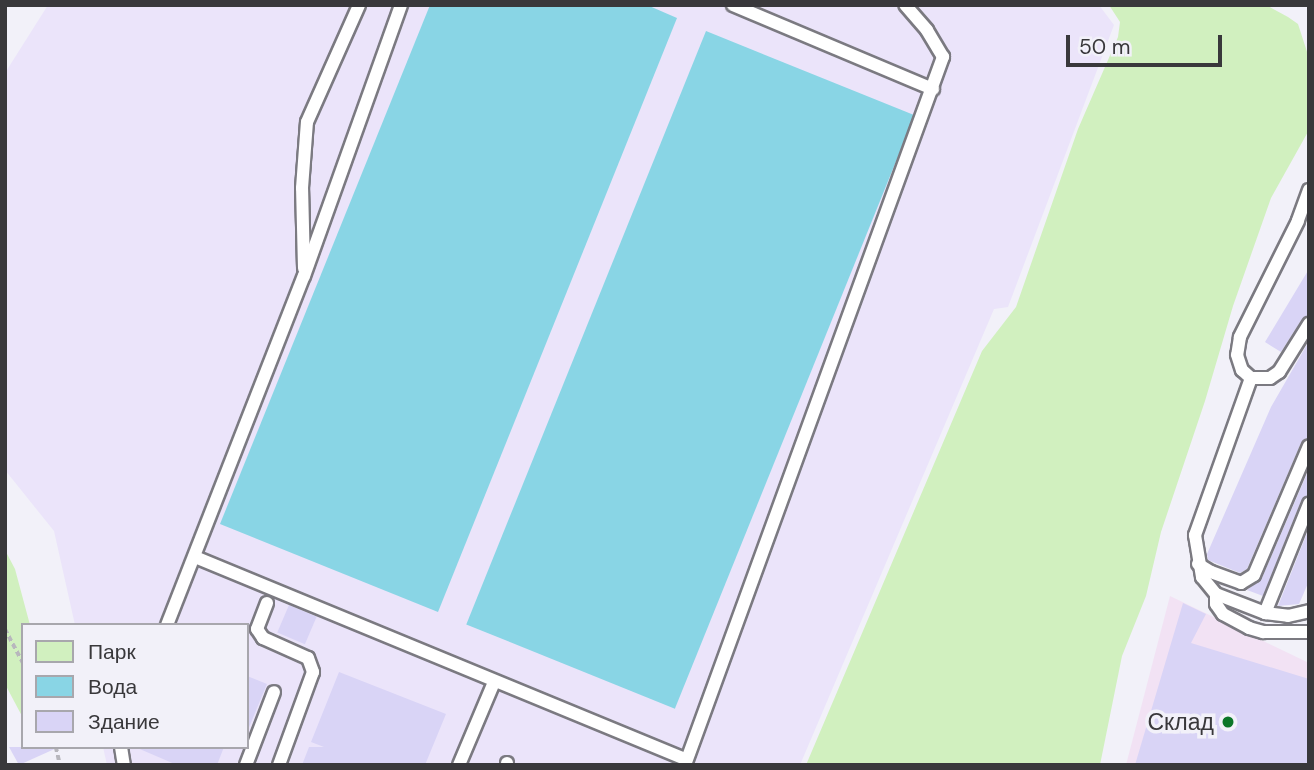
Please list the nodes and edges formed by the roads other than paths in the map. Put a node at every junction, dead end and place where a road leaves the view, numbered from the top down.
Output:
1 (359, 5) edge
2 (401, 5) edge
3 (733, 5) edge
4 (905, 5) edge
5 (933, 89) junction
6 (1309, 190) edge
7 (304, 276) junction
8 (1309, 324) edge
9 (1251, 378) junction
10 (1309, 446) edge
11 (1309, 505) edge
12 (195, 557) junction
13 (1198, 564) junction
14 (1216, 594) junction
15 (267, 603) dead end
16 (1309, 611) edge
17 (1265, 612) junction
18 (168, 623) edge
19 (1309, 632) edge
20 (494, 682) junction
21 (274, 692) dead end
22 (253, 727) edge
23 (685, 762) edge
24 (246, 765) edge
25 (279, 765) edge
26 (459, 765) edge

1 - 7 lane
2 - 7 lane
3 - 5 lane
4 - 5 lane
5 - 23 lane
6 - 9 lane
7 - 12 lane
8 - 9 lane
9 - 13 lane
10 - 13 lane
11 - 17 lane
12 - 18 lane
12 - 20 lane
13 - 14 lane
14 - 17 lane
14 - 19 lane
15 - 25 lane
16 - 17 lane
20 - 23 lane
20 - 26 lane
21 - 22 lane
22 - 24 lane

